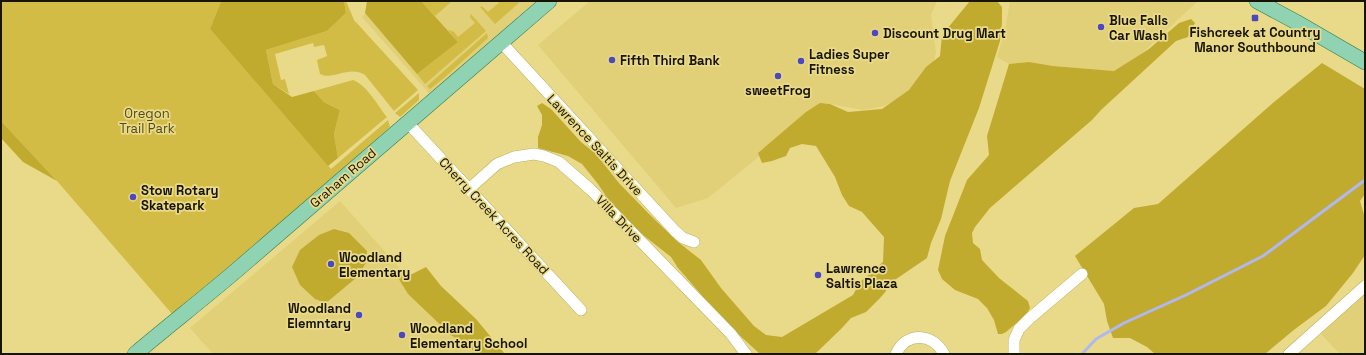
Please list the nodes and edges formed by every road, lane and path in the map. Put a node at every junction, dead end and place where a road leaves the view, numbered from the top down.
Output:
1 (549, 1) edge
2 (1257, 1) edge
3 (501, 42) junction
4 (1365, 62) edge
5 (407, 122) junction
6 (469, 189) junction
7 (694, 242) dead end
8 (1082, 274) dead end
9 (1365, 286) edge
10 (581, 310) dead end
11 (136, 354) edge
12 (746, 354) edge
13 (896, 354) edge
14 (944, 354) edge
15 (1014, 354) edge
16 (1289, 354) edge

1 - 3 main road, Graham Road
2 - 4 main road
3 - 5 main road, Graham Road
3 - 7 street, Lawrence Saltis Drive
5 - 6 street, Cherry Creek Acres Road
5 - 11 main road, Graham Road
6 - 10 street, Cherry Creek Acres Road
6 - 12 street, Villa Drive
8 - 15 street
9 - 16 street
13 - 14 street

